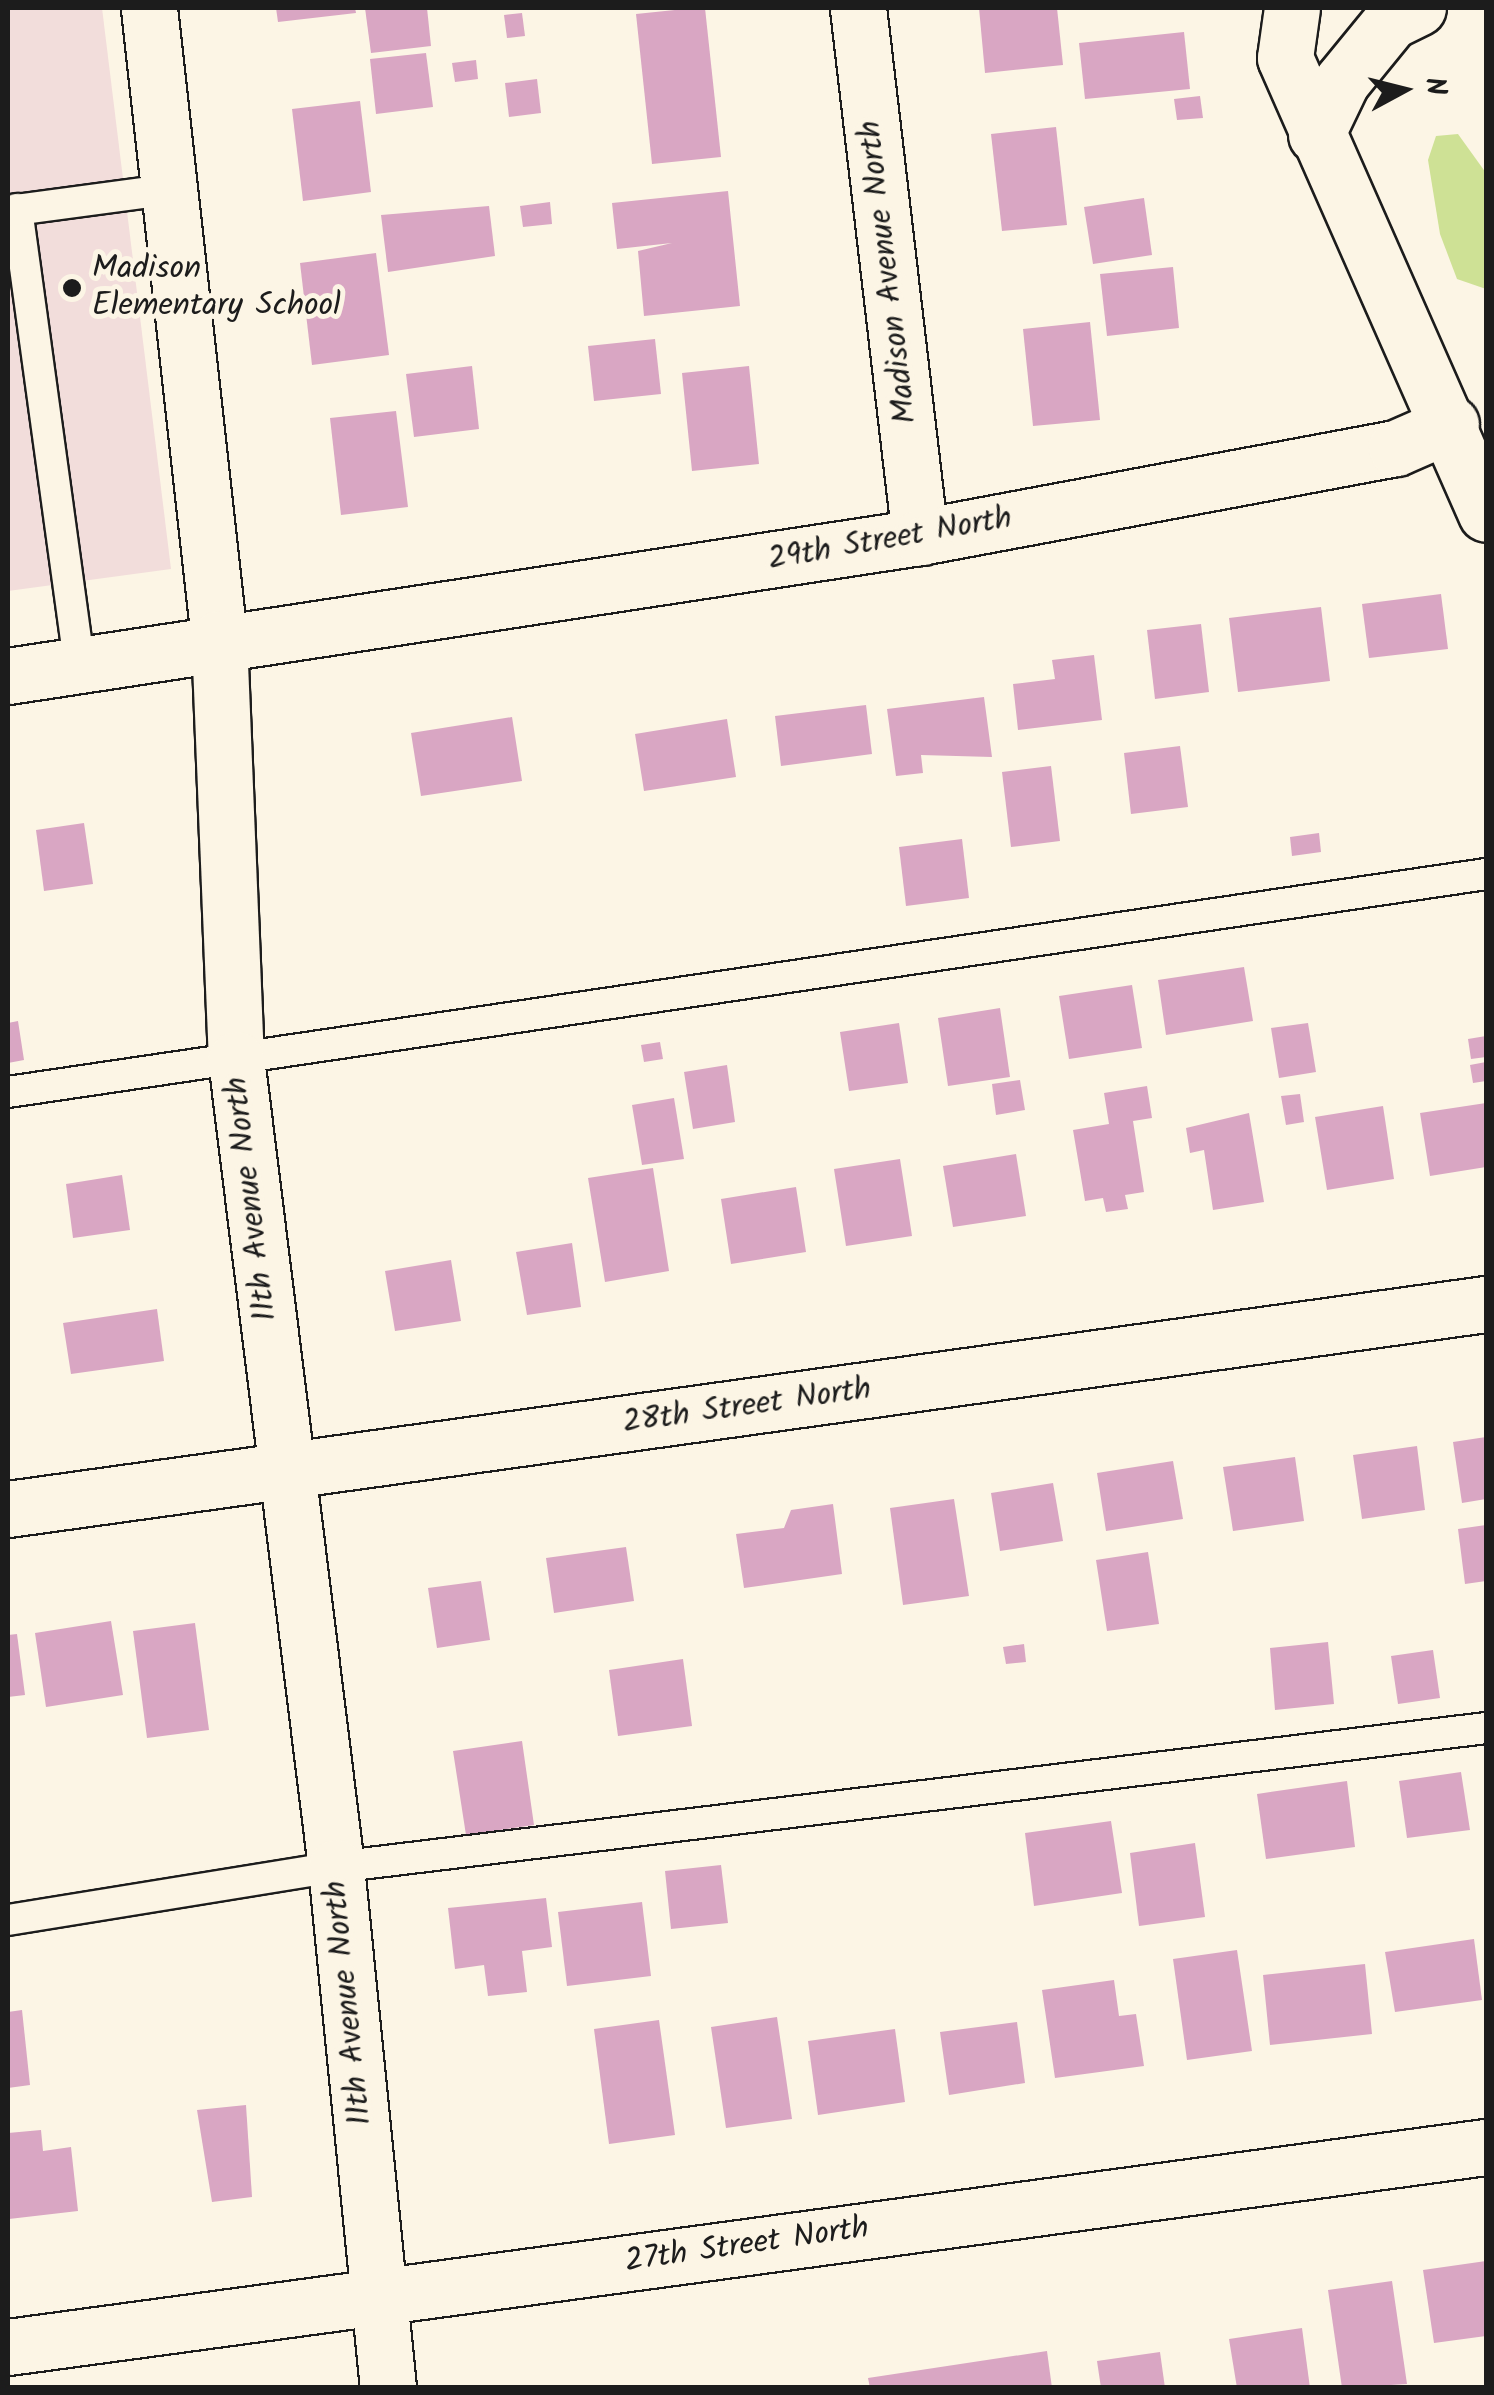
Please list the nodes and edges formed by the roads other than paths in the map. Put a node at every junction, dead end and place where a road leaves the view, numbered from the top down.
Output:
1 (148, 8) edge
2 (858, 8) edge
3 (1292, 8) edge
4 (1418, 8) edge
5 (1316, 135) junction
6 (172, 188) junction
7 (12, 210) edge
8 (1451, 424) junction
9 (1486, 514) edge
10 (920, 537) junction
11 (218, 638) junction
12 (79, 664) junction
13 (8, 676) edge
14 (1486, 874) edge
15 (236, 1059) junction
16 (8, 1092) edge
17 (1486, 1304) edge
18 (283, 1471) junction
19 (8, 1509) edge
20 (1486, 1728) edge
21 (336, 1867) junction
22 (8, 1920) edge
23 (1486, 2147) edge
24 (378, 2295) junction
25 (8, 2347) edge
26 (388, 2388) edge

1 - 6 street, 11th Avenue North
2 - 10 street, Madison Avenue North
3 - 5 street
4 - 5 street
5 - 8 street
6 - 7 lane
6 - 11 street, 11th Avenue North
7 - 12 lane
8 - 9 street
8 - 10 street, 29th Street North
10 - 11 street, 29th Street North
11 - 12 street, 29th Street North
11 - 15 street, 11th Avenue North
12 - 13 street, 29th Street North
14 - 15 lane
15 - 16 lane
15 - 18 street, 11th Avenue North
17 - 18 street, 28th Street North
18 - 19 street, 28th Street North
18 - 21 street, 11th Avenue North
20 - 21 lane
21 - 22 lane
21 - 24 street, 11th Avenue North
23 - 24 street, 27th Street North
24 - 25 street, 27th Street North
24 - 26 street, 11th Avenue North

